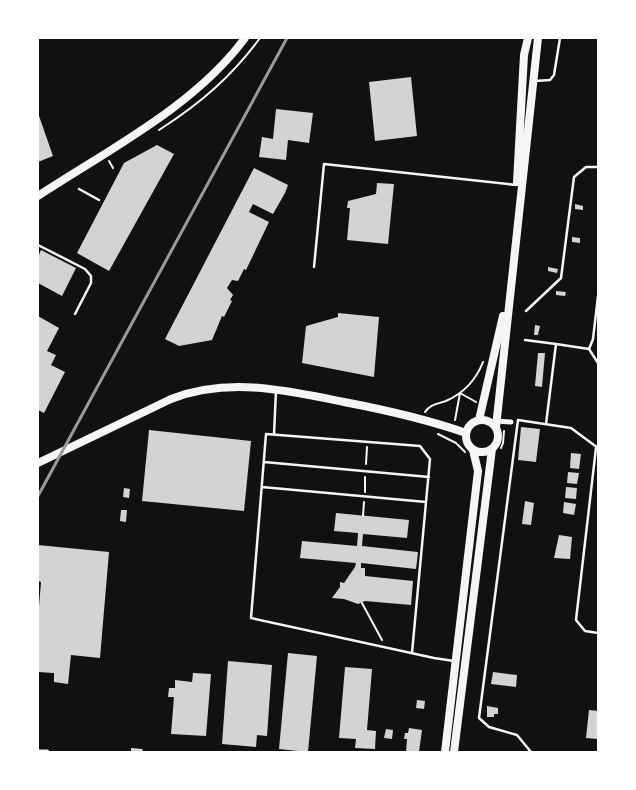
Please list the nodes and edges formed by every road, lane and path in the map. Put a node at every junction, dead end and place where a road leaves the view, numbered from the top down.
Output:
1 (245, 38) edge
2 (528, 38) edge
3 (538, 38) edge
4 (560, 38) edge
5 (533, 80) junction
6 (108, 160) dead end
7 (598, 167) edge
8 (113, 168) dead end
9 (517, 185) junction
10 (79, 189) dead end
11 (38, 196) edge
12 (99, 200) dead end
13 (38, 245) edge
14 (314, 266) dead end
15 (598, 296) edge
16 (526, 311) dead end
17 (75, 314) dead end
18 (526, 340) dead end
19 (556, 344) junction
20 (589, 349) junction
21 (484, 359) dead end
22 (598, 363) edge
23 (276, 388) junction
24 (460, 393) junction
25 (484, 406) junction
26 (422, 418) junction
27 (479, 420) junction
28 (518, 420) junction
29 (511, 422) joint
30 (496, 424) junction
31 (546, 424) junction
32 (454, 428) junction
33 (466, 433) junction
34 (274, 434) junction
35 (450, 440) dead end
36 (368, 442) junction
37 (598, 448) edge
38 (492, 449) junction
39 (473, 450) junction
40 (264, 462) junction
41 (38, 463) edge
42 (366, 471) junction
43 (429, 477) junction
44 (262, 487) junction
45 (364, 496) junction
46 (426, 502) junction
47 (363, 516) dead end
48 (362, 603) dead end
49 (598, 633) edge
50 (385, 647) junction
51 (412, 653) junction
52 (456, 661) junction
53 (38, 752) edge
54 (47, 752) edge
55 (445, 752) edge
56 (454, 752) edge
57 (531, 752) edge

1 - 11 main road
2 - 9 main road
3 - 5 main road
4 - 5 lane
5 - 30 main road
6 - 8 path
7 - 16 lane
9 - 14 lane
9 - 25 main road
10 - 12 lane
13 - 17 lane
15 - 20 lane
18 - 19 lane
19 - 20 lane
19 - 31 lane
20 - 22 lane
21 - 24 path
23 - 26 main road
23 - 34 lane
23 - 41 main road
24 - 25 path
24 - 26 path
24 - 32 path
25 - 27 main road
26 - 32 main road
27 - 30 main road
27 - 33 main road
28 - 29 lane
28 - 31 lane
28 - 57 lane
29 - 30 street
30 - 38 main road
31 - 37 lane
32 - 33 main road
32 - 35 path
33 - 39 main road
34 - 36 lane
34 - 40 lane
36 - 42 path
36 - 43 lane
37 - 49 lane
38 - 39 main road
38 - 56 main road
39 - 52 main road
40 - 42 lane
40 - 44 lane
42 - 43 lane
42 - 45 path
43 - 46 lane
44 - 45 lane
44 - 50 lane
45 - 46 lane
45 - 47 path
46 - 51 lane
48 - 50 path
50 - 51 lane
51 - 52 lane
52 - 55 main road
53 - 54 street

